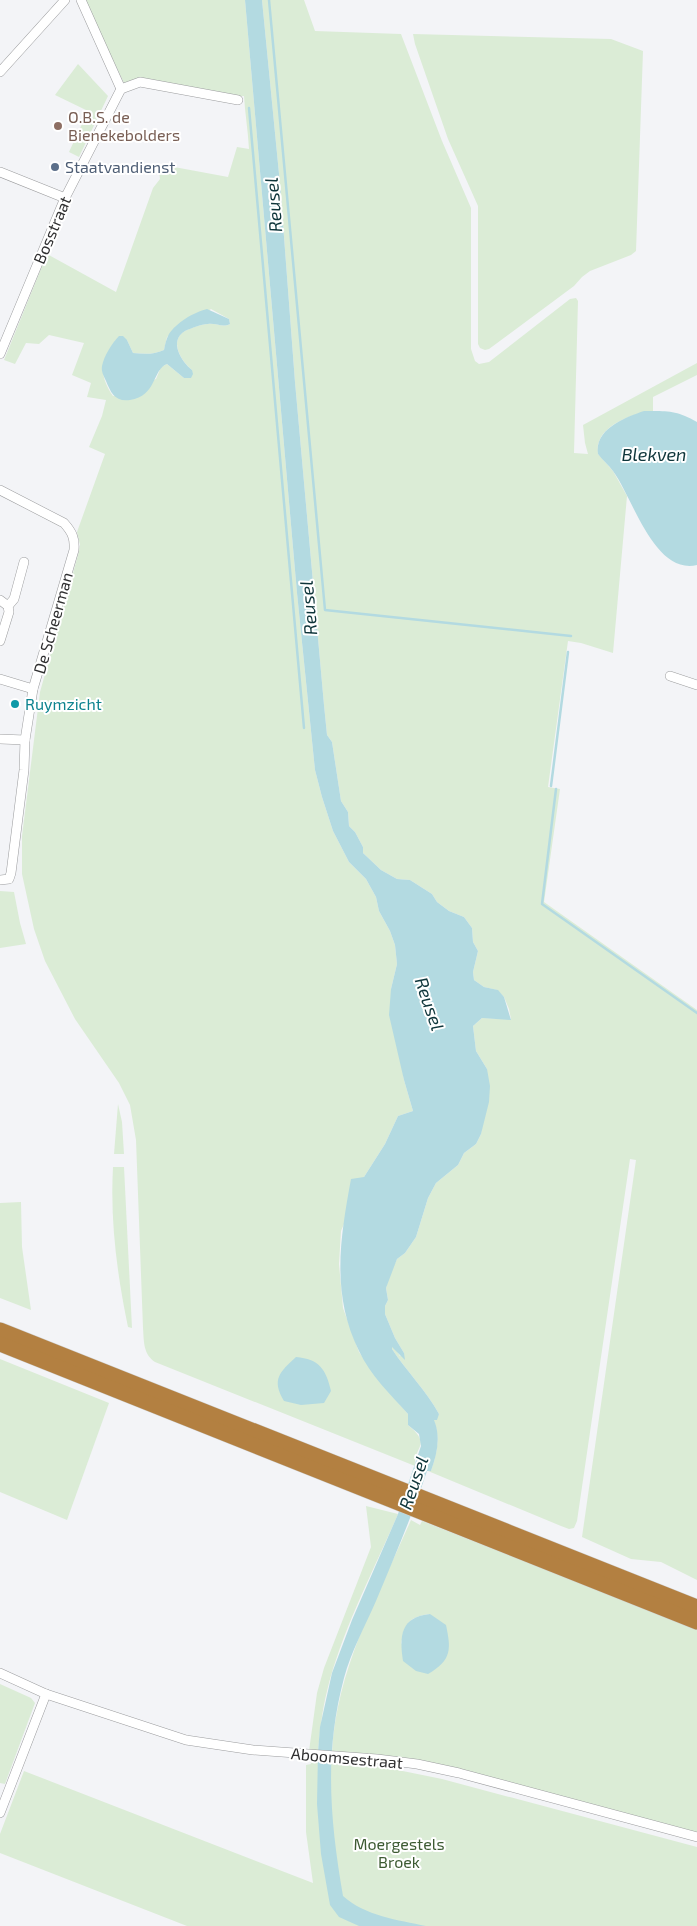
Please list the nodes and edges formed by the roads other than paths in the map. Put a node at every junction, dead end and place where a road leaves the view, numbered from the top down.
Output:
1 (66, 0) edge
2 (81, 0) edge
3 (0, 72) edge
4 (121, 88) junction
5 (238, 100) dead end
6 (0, 172) edge
7 (65, 198) junction
8 (0, 354) edge
9 (0, 490) edge
10 (24, 562) dead end
11 (0, 600) edge
12 (8, 606) junction
13 (0, 641) edge
14 (670, 676) dead end
15 (0, 679) edge
16 (697, 685) edge
17 (33, 689) junction
18 (0, 739) edge
19 (25, 740) junction
20 (0, 880) edge
21 (0, 1330) edge
22 (0, 1344) edge
23 (400, 1497) junction
24 (420, 1505) junction
25 (697, 1607) edge
26 (697, 1622) edge
27 (0, 1673) edge
28 (46, 1694) junction
29 (0, 1813) edge
30 (697, 1837) edge

1 - 3 street
2 - 4 street
4 - 5 street
4 - 7 street, Bosstraat
6 - 7 street
7 - 8 street, Bosstraat
9 - 17 street, De Scheerman
10 - 12 street
11 - 12 street
12 - 13 street
14 - 16 street
15 - 17 street
17 - 19 street, De Scheerman
18 - 19 street
19 - 20 street, De Scheerman
21 - 23 highway
22 - 23 highway
23 - 24 highway
24 - 25 highway
24 - 26 highway
27 - 28 street, Aboomsestraat
28 - 29 street
28 - 30 street, Aboomsestraat

